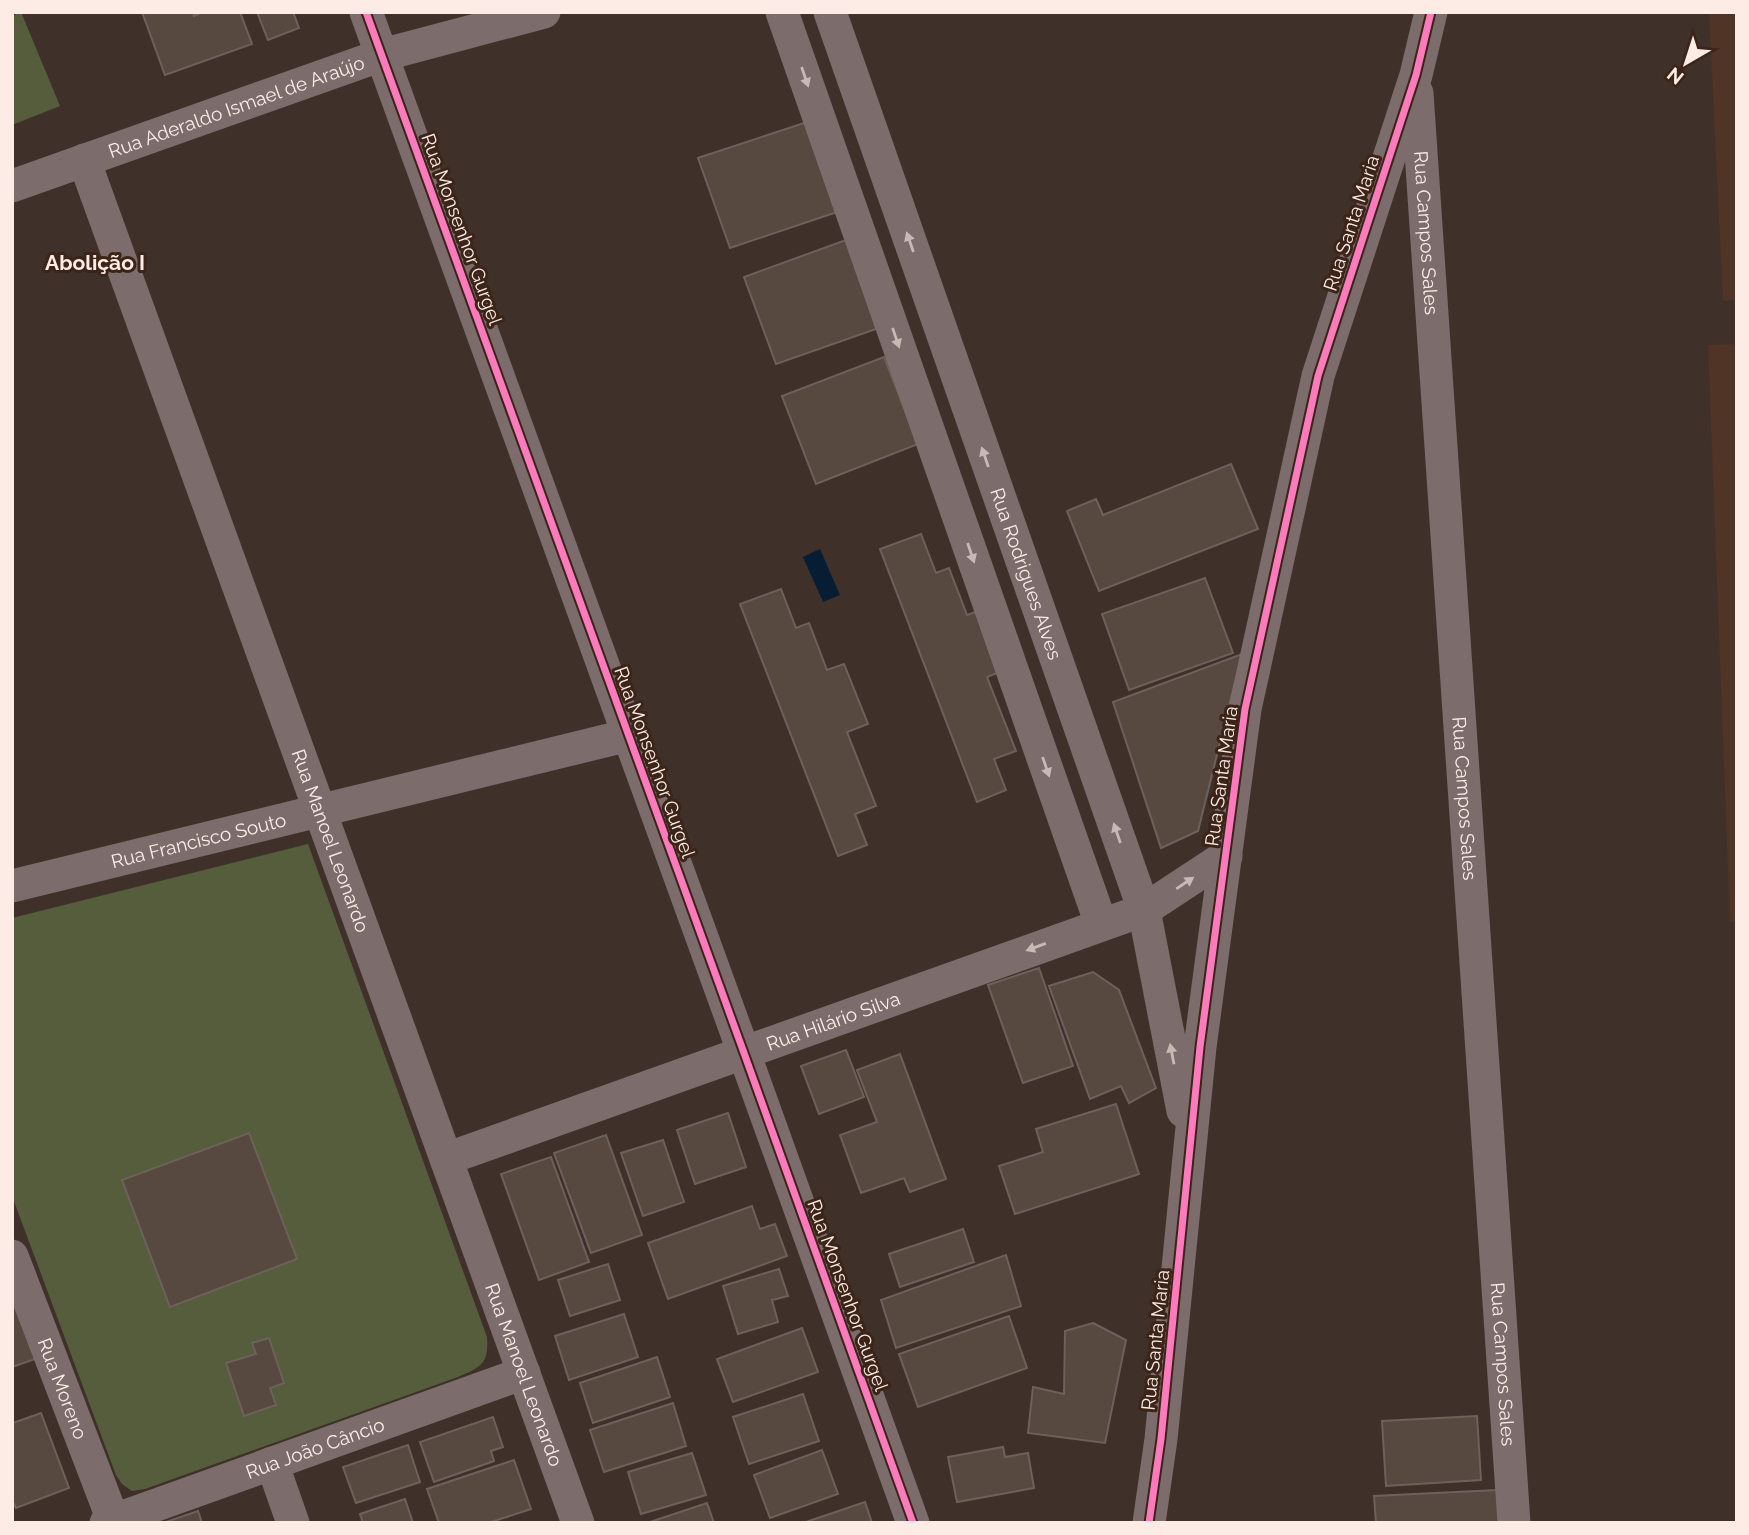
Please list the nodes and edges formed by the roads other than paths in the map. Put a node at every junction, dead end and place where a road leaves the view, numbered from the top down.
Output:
1 (366, 12) edge
2 (544, 12) edge
3 (782, 12) edge
4 (830, 12) edge
5 (1431, 12) edge
6 (382, 55) junction
7 (1416, 75) junction
8 (84, 160) junction
9 (12, 186) edge
10 (629, 735) junction
11 (320, 811) junction
12 (1226, 856) junction
13 (12, 886) edge
14 (1144, 910) junction
15 (1101, 924) junction
16 (744, 1052) junction
17 (1190, 1145) junction
18 (446, 1159) junction
19 (12, 1256) edge
20 (524, 1373) junction
21 (272, 1463) junction
22 (109, 1522) edge
23 (293, 1523) edge
24 (578, 1523) edge
25 (913, 1523) edge
26 (1149, 1523) edge
27 (1514, 1523) edge

1 - 6 street, Rua Monsenhor Gurgel
2 - 6 street, Rua Aderaldo Ismael de Araújo
3 -> 15 street
14 -> 4 street, Rua Rodrigues Alves
5 - 7 street, Rua Santa Maria
6 - 8 street, Rua Aderaldo Ismael de Araújo
6 - 10 street, Rua Monsenhor Gurgel
7 - 12 street, Rua Santa Maria
7 - 27 street, Rua Campos Sales
8 - 9 street, Rua Aderaldo Ismael de Araújo
8 - 11 street, Rua Manoel Leonardo
10 - 11 street, Rua Francisco Souto
10 - 16 street, Rua Monsenhor Gurgel
11 - 13 street, Rua Francisco Souto
11 - 18 street, Rua Manoel Leonardo
14 -> 12 street, Rua Hilário Silva
12 - 17 street, Rua Santa Maria
14 - 15 street, Rua Hilário Silva
17 -> 14 street, Rua Rodrigues Alves
15 -> 16 street, Rua Hilário Silva
16 - 18 street, Rua Hilário Silva
16 - 25 street, Rua Monsenhor Gurgel
17 - 26 street, Rua Santa Maria
18 - 20 street, Rua Manoel Leonardo
19 - 22 street, Rua Moreno
20 - 21 street, Rua João Câncio
20 - 24 street, Rua Manoel Leonardo
21 - 22 street, Rua João Câncio
21 - 23 street

